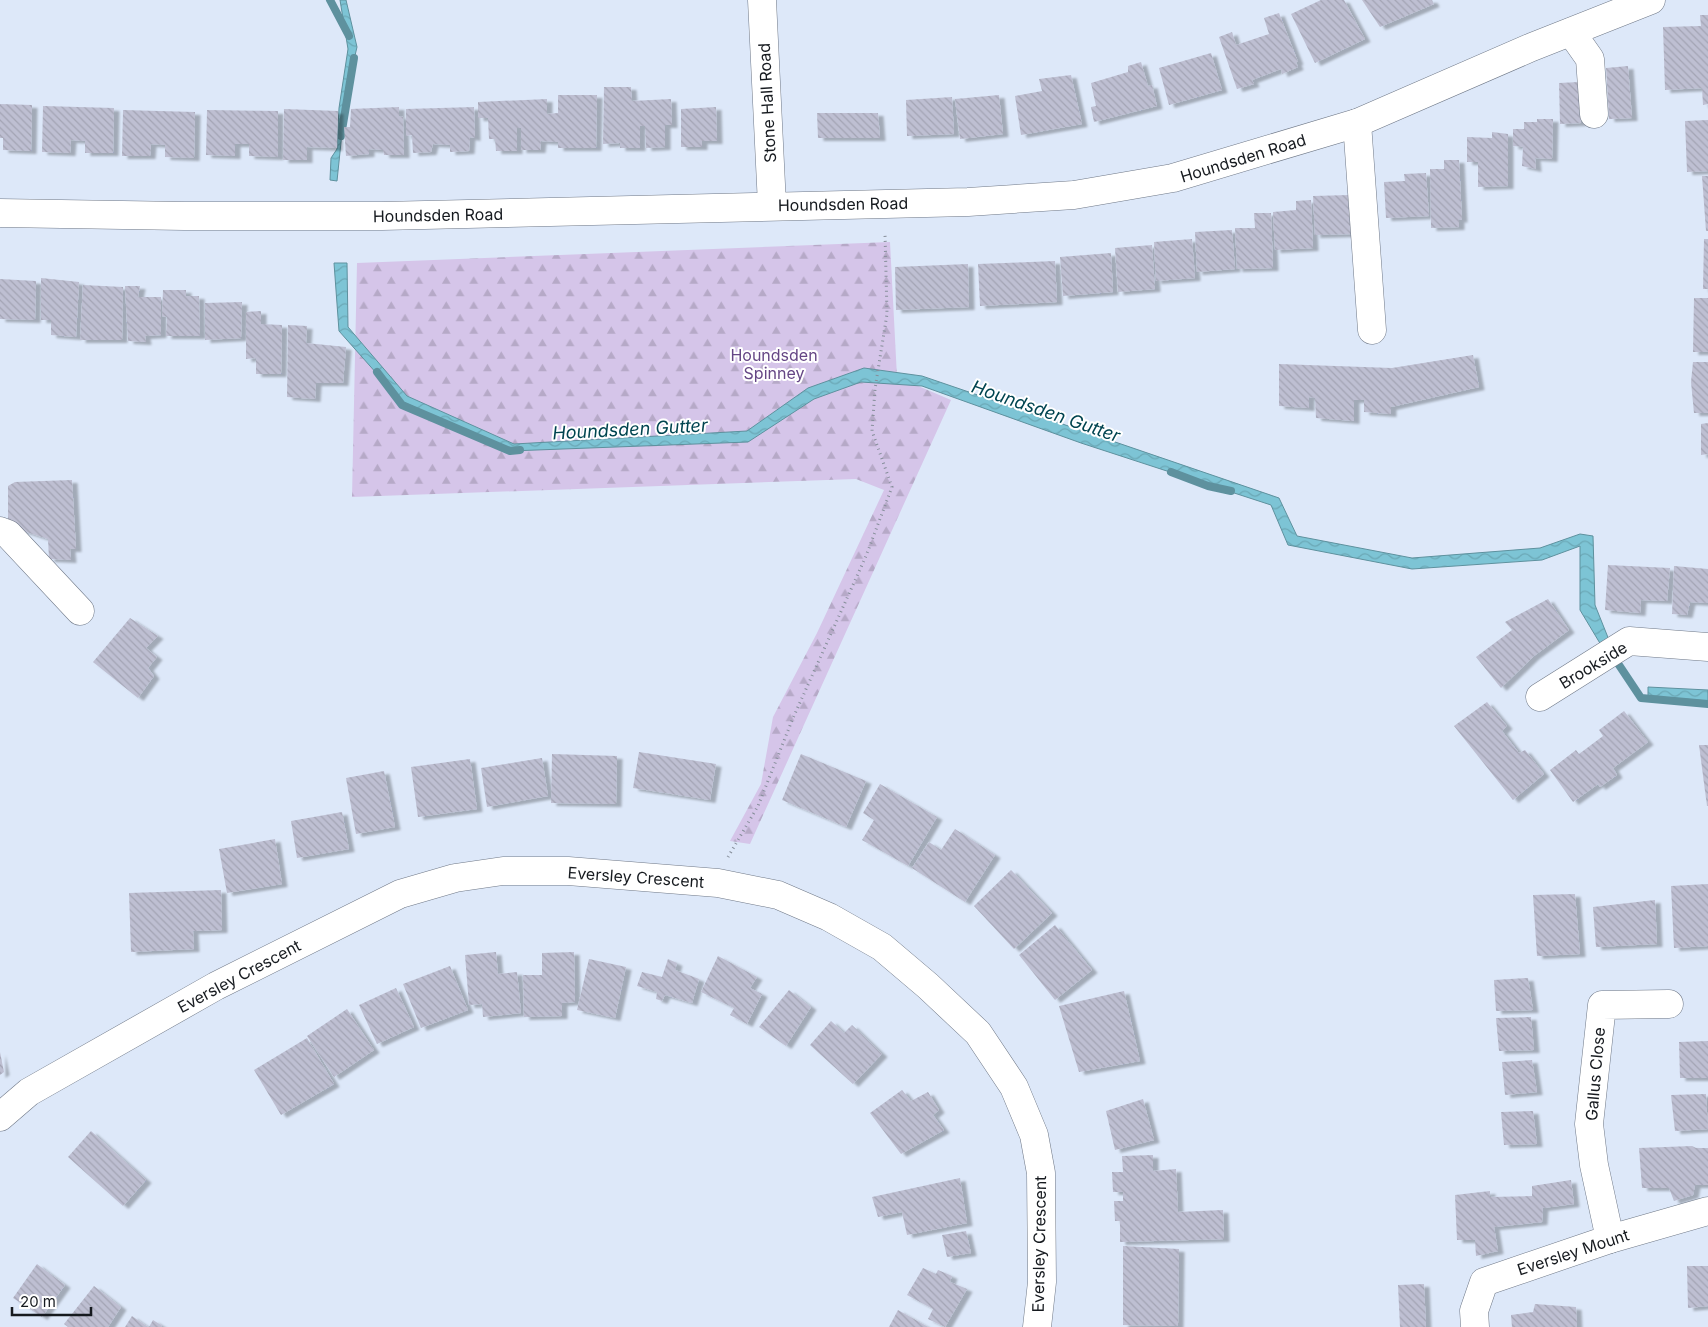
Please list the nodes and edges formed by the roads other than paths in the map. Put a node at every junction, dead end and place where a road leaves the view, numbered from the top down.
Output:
1 (762, 0) edge
2 (1651, 0) edge
3 (1571, 32) junction
4 (1594, 114) dead end
5 (1358, 123) junction
6 (772, 205) junction
7 (0, 213) edge
8 (1372, 330) dead end
9 (0, 532) edge
10 (80, 611) dead end
11 (1708, 647) edge
12 (1540, 697) dead end
13 (1669, 1004) dead end
14 (0, 1117) edge
15 (1708, 1211) edge
16 (1610, 1239) junction
17 (1037, 1327) edge
18 (1475, 1327) edge

1 - 6 street, Stone Hall Road
2 - 3 street, Houndsden Road
3 - 4 street
3 - 5 street, Houndsden Road
5 - 6 street, Houndsden Road
5 - 8 street
6 - 7 street, Houndsden Road
9 - 10 street
11 - 12 street, Brookside
13 - 16 street, Gallus Close
14 - 17 street, Eversley Crescent
15 - 16 street, Eversley Mount
16 - 18 street, Eversley Mount

